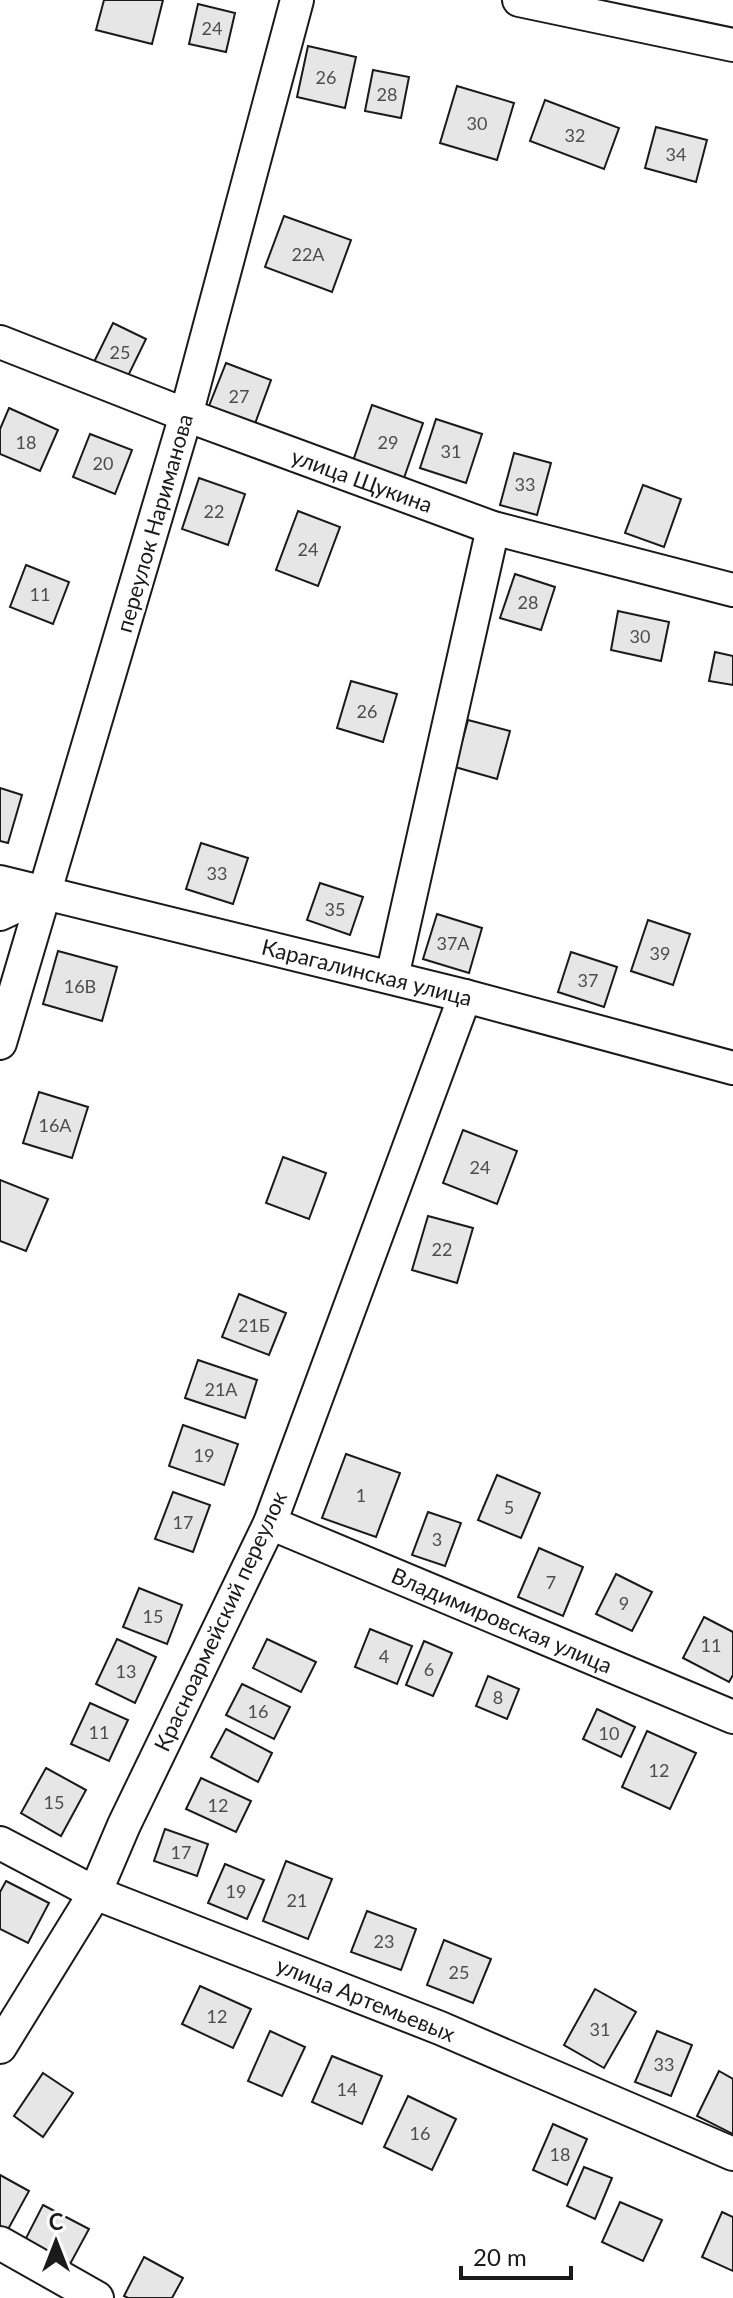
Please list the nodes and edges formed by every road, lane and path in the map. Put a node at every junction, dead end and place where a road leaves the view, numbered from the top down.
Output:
1 (297, 0) edge
2 (519, 0) edge
3 (733, 45) edge
4 (0, 342) edge
5 (186, 415) junction
6 (493, 528) junction
7 (733, 590) edge
8 (0, 882) edge
9 (45, 893) junction
10 (0, 914) edge
11 (392, 977) junction
12 (465, 996) junction
13 (0, 1043) edge
14 (733, 1068) edge
15 (270, 1523) junction
16 (733, 1717) edge
17 (0, 1843) edge
18 (95, 1893) junction
19 (0, 2047) edge
20 (733, 2154) edge
21 (0, 2243) edge
22 (97, 2298) edge

1 - 5 street, переулок Нариманова
2 - 3 street
4 - 5 street, улица Щукина
5 - 6 street, улица Щукина
5 - 9 street, переулок Нариманова
6 - 7 street, улица Щукина
6 - 11 street
8 - 9 street, Карагалинская улица
9 - 10 street
9 - 11 street, Карагалинская улица
9 - 13 street, переулок Нариманова
11 - 12 street, Карагалинская улица
12 - 14 street, Карагалинская улица
12 - 15 street, Красноармейский переулок
15 - 16 street, Владимировская улица
15 - 18 street, Красноармейский переулок
17 - 18 street, улица Артемьевых
18 - 19 street, Красноармейский переулок
18 - 20 street, улица Артемьевых
21 - 22 street

